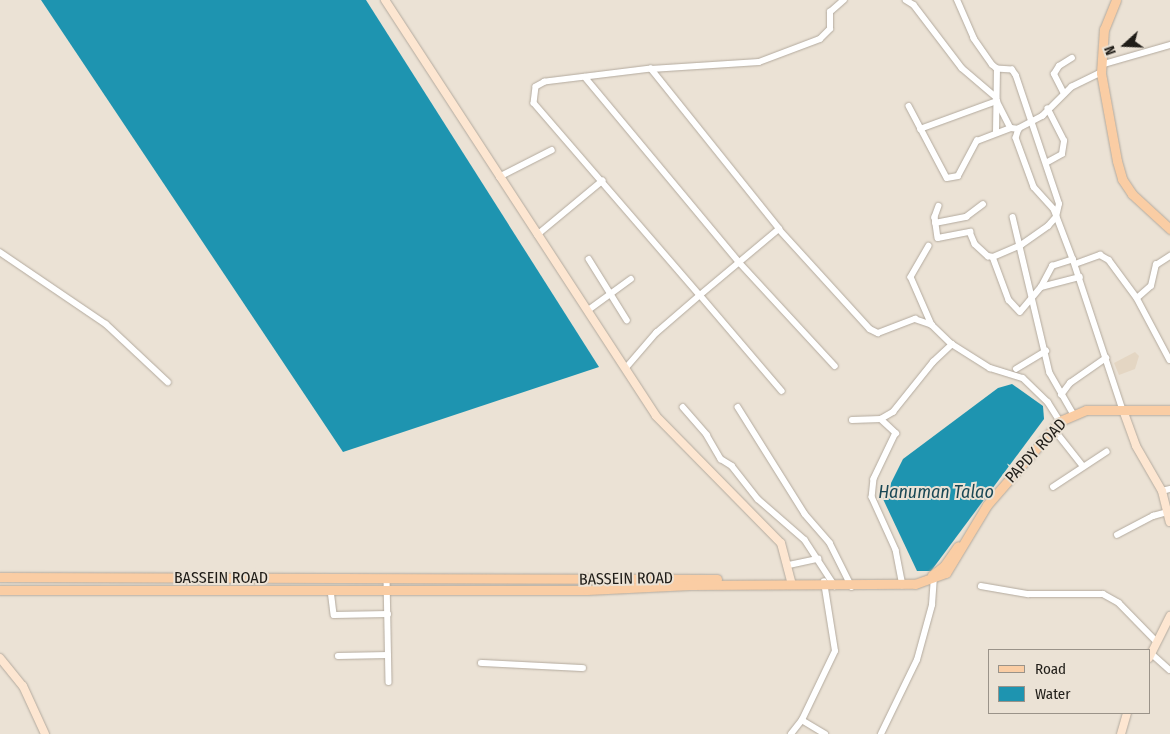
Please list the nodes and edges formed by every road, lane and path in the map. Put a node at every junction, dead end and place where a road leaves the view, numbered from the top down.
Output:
1 (844, 0) edge
2 (906, 0) edge
3 (957, 0) edge
4 (1116, 0) edge
5 (387, 3) edge
6 (1170, 45) edge
7 (1072, 58) dead end
8 (651, 69) junction
9 (997, 69) junction
10 (1101, 69) junction
11 (585, 77) junction
12 (1064, 94) junction
13 (996, 99) junction
14 (909, 106) dead end
15 (1048, 109) junction
16 (1032, 122) junction
17 (1011, 128) junction
18 (920, 129) junction
19 (1019, 129) junction
20 (996, 132) junction
21 (552, 150) dead end
22 (1046, 163) junction
23 (499, 177) junction
24 (602, 181) junction
25 (983, 204) dead end
26 (939, 206) dead end
27 (1013, 216) dead end
28 (1056, 217) junction
29 (935, 223) junction
30 (779, 229) junction
31 (1170, 229) edge
32 (537, 235) junction
33 (1021, 244) junction
34 (929, 246) dead end
35 (0, 252) edge
36 (1170, 256) edge
37 (993, 257) junction
38 (589, 259) dead end
39 (1074, 261) junction
40 (740, 263) junction
41 (1080, 277) junction
42 (631, 279) dead end
43 (1041, 287) junction
44 (611, 294) junction
45 (700, 295) junction
46 (1137, 298) junction
47 (1032, 300) junction
48 (587, 311) junction
49 (627, 320) dead end
50 (932, 325) junction
51 (952, 344) junction
52 (1046, 351) junction
53 (1106, 358) junction
54 (1170, 360) edge
55 (835, 366) dead end
56 (625, 368) junction
57 (1016, 369) dead end
58 (168, 382) dead end
59 (782, 391) dead end
60 (1061, 395) junction
61 (1170, 405) edge
62 (683, 407) dead end
63 (738, 407) dead end
64 (1122, 407) junction
65 (1170, 410) edge
66 (1071, 411) junction
67 (881, 419) junction
68 (852, 420) dead end
69 (1057, 422) junction
70 (1106, 452) dead end
71 (1083, 466) junction
72 (1053, 487) dead end
73 (1166, 490) edge
74 (1168, 512) junction
75 (1170, 522) edge
76 (1116, 535) dead end
77 (818, 559) junction
78 (789, 565) junction
79 (0, 577) edge
80 (62, 577) junction
81 (119, 577) junction
82 (935, 577) junction
83 (387, 578) junction
84 (497, 579) junction
85 (792, 583) junction
86 (903, 583) junction
87 (829, 584) junction
88 (851, 585) junction
89 (981, 586) dead end
90 (62, 589) junction
91 (119, 589) junction
92 (0, 590) edge
93 (331, 590) junction
94 (388, 590) junction
95 (498, 590) junction
96 (388, 614) junction
97 (1170, 616) edge
98 (1157, 642) junction
99 (388, 655) junction
100 (1150, 655) edge
101 (338, 656) dead end
102 (0, 658) edge
103 (481, 663) dead end
104 (583, 668) dead end
105 (1170, 670) edge
106 (388, 682) dead end
107 (1127, 714) edge
108 (802, 720) junction
109 (45, 734) edge
110 (792, 734) edge
111 (825, 734) edge
112 (881, 734) edge
113 (1120, 734) edge

1 - 8 street
2 - 13 street
3 - 9 street
4 - 10 main road
5 - 23 street
6 - 10 street
7 - 12 street
8 - 11 street
8 - 30 street
9 - 13 street
9 - 16 street
10 - 12 street
10 - 31 main road
11 - 24 street
11 - 40 street
12 - 15 street
13 - 17 street
13 - 18 street
13 - 20 street
14 - 18 street
15 - 16 street
15 - 22 street
16 - 19 street
16 - 22 street
17 - 19 street
17 - 20 street
18 - 20 street
19 - 28 street
21 - 23 street
22 - 28 street
23 - 32 street
24 - 32 street
24 - 45 street
25 - 29 street
26 - 29 street
27 - 33 street
28 - 33 street
28 - 39 street
29 - 37 street
30 - 40 street
30 - 50 street
32 - 48 street
33 - 37 street
33 - 47 street
34 - 50 street
35 - 58 street
36 - 46 street
37 - 47 street
38 - 44 street
39 - 41 street
39 - 43 street
39 - 46 street
40 - 45 street
40 - 55 street
41 - 43 street
41 - 53 street
42 - 44 street
43 - 47 street
44 - 48 street
44 - 49 street
45 - 56 street
45 - 59 street
46 - 54 street
47 - 52 street
48 - 56 street
50 - 51 street
51 - 67 street
51 - 69 street
52 - 57 street
52 - 60 street
53 - 60 street
53 - 64 street
56 - 78 street
60 - 66 street
61 - 64 main road
62 - 77 street
63 - 88 street
64 - 65 main road
64 - 66 main road, PAPDY ROAD
64 - 73 street
66 - 69 main road, PAPDY ROAD
67 - 68 street
67 - 86 street
69 - 71 street
69 - 82 main road, PAPDY ROAD
70 - 71 street
71 - 72 street
73 - 74 street
74 - 75 street
74 - 76 street
77 - 78 street
77 - 87 street
78 - 85 street
79 - 80 main road, BASSEIN ROAD
80 - 81 main road, BASSEIN ROAD
80 - 90 main road
81 - 83 main road, BASSEIN ROAD
81 - 91 main road
82 - 86 main road, BASSEIN ROAD
82 - 112 street
83 - 84 main road, BASSEIN ROAD
83 - 94 street
84 - 85 main road, BASSEIN ROAD
84 - 95 main road
85 - 87 main road, BASSEIN ROAD
85 - 95 main road, BASSEIN ROAD
86 - 88 main road, BASSEIN ROAD
87 - 88 main road, BASSEIN ROAD
87 - 108 street
89 - 98 street
90 - 91 main road, BASSEIN ROAD
90 - 92 main road, BASSEIN ROAD
91 - 93 main road, BASSEIN ROAD
93 - 94 main road, BASSEIN ROAD
93 - 96 street
94 - 95 main road, BASSEIN ROAD
94 - 96 street
96 - 99 street
97 - 98 street
98 - 100 street
99 - 101 street
99 - 106 street
100 - 105 street
102 - 109 street
103 - 104 street
107 - 113 street
108 - 110 street
108 - 111 street

